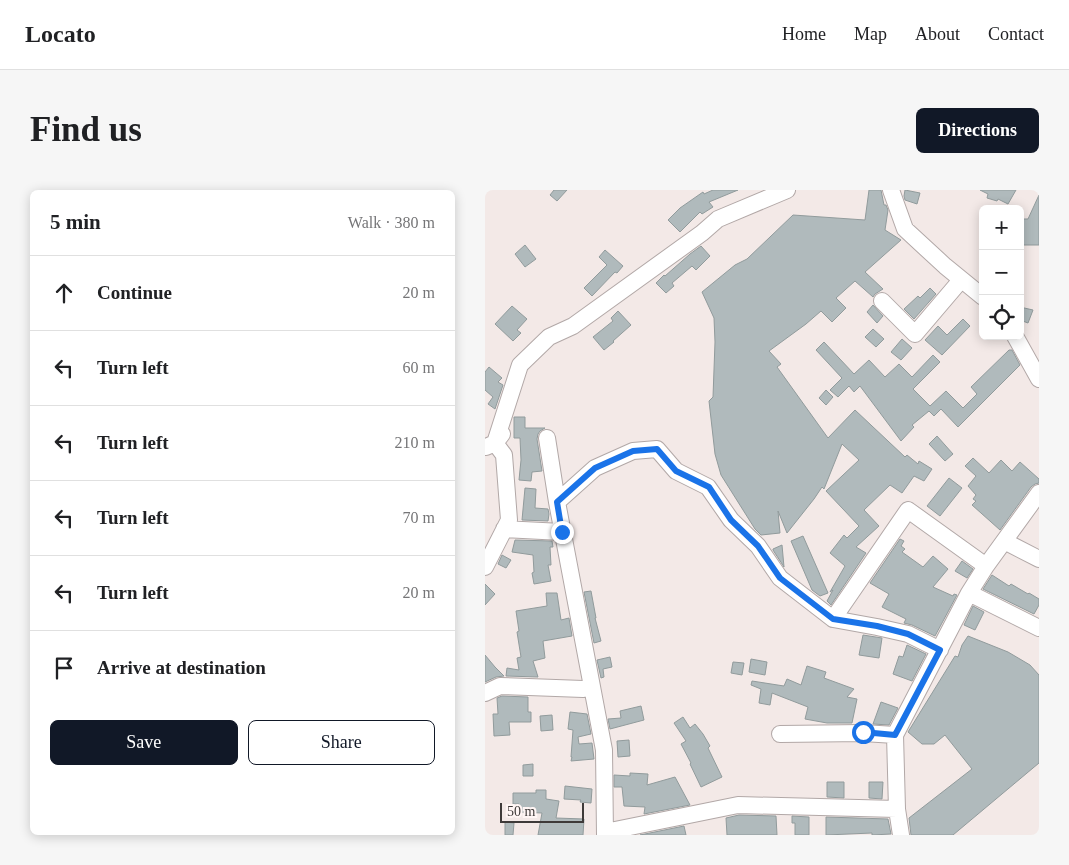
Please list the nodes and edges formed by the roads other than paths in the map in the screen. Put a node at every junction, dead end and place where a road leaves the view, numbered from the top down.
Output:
1 (787, 190) edge
2 (891, 190) edge
3 (961, 280) junction
4 (980, 295) edge
5 (882, 301) dead end
6 (1017, 340) edge
7 (1039, 379) edge
8 (547, 438) dead end
9 (494, 441) edge
10 (1039, 493) edge
11 (557, 502) junction
12 (504, 529) junction
13 (562, 532) junction
14 (1004, 541) junction
15 (1039, 559) edge
16 (986, 566) junction
17 (485, 567) edge
18 (969, 593) junction
19 (833, 619) junction
20 (1039, 628) edge
21 (940, 650) junction
22 (592, 687) junction
23 (485, 693) edge
24 (780, 734) dead end
25 (895, 735) junction
26 (897, 809) junction
27 (605, 833) edge
28 (901, 835) edge

1 - 9 street
2 - 3 street
3 - 4 street
3 - 5 street
6 - 7 street
8 - 11 street
9 - 12 street
10 - 14 street
11 - 13 street
11 - 19 street
12 - 13 street
12 - 17 street
13 - 22 street
14 - 15 street
14 - 16 street
16 - 18 street
16 - 19 street
18 - 20 street
18 - 21 street
19 - 21 street
21 - 25 street
22 - 23 street
22 - 27 street
24 - 25 street
25 - 26 street
26 - 27 street
26 - 28 street

